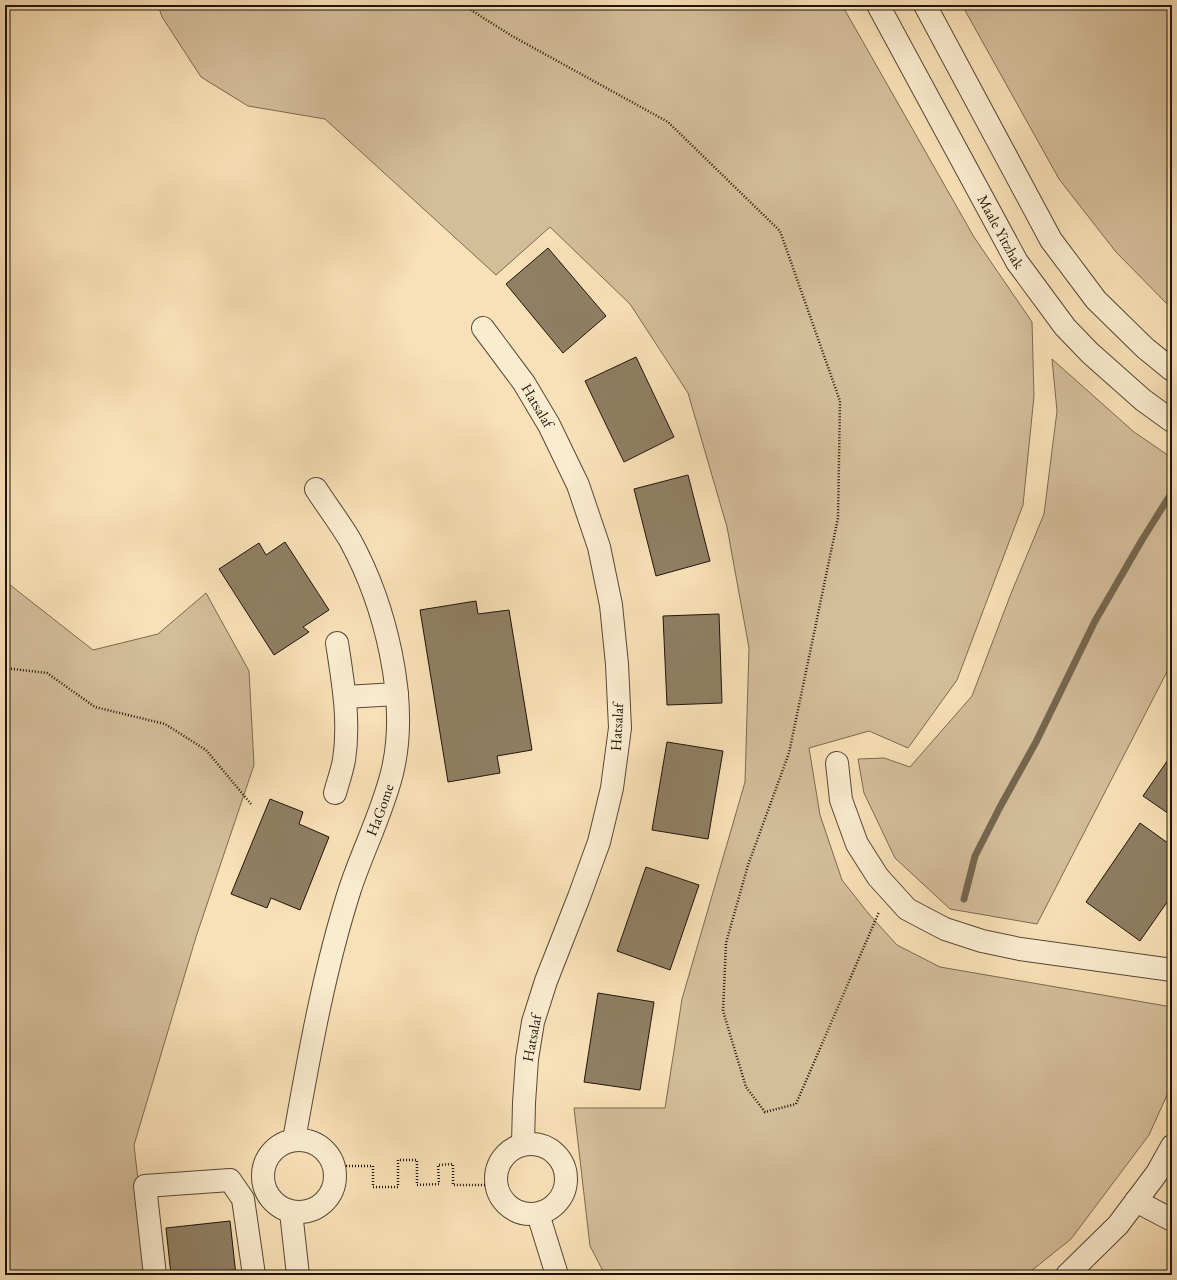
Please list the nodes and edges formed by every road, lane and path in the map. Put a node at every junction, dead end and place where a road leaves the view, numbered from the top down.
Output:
1 (463, 5) edge
2 (878, 5) edge
3 (925, 5) edge
4 (482, 328) dead end
5 (1172, 370) edge
6 (1172, 421) edge
7 (316, 489) dead end
8 (337, 643) dead end
9 (5, 668) edge
10 (397, 694) junction
11 (345, 697) junction
12 (837, 763) dead end
13 (335, 793) dead end
14 (251, 804) dead end
15 (889, 889) junction
16 (1172, 970) edge
17 (294, 1140) junction
18 (523, 1144) junction
19 (1172, 1148) edge
20 (334, 1166) junction
21 (497, 1185) junction
22 (1136, 1201) junction
23 (290, 1212) junction
24 (538, 1214) junction
25 (1172, 1220) edge
26 (155, 1275) edge
27 (254, 1275) edge
28 (298, 1275) edge
29 (557, 1275) edge
30 (1067, 1275) edge

1 - 15 path
2 - 6 street, Maale Yitzhak
3 - 5 street
4 - 18 street, Hatsalaf
7 - 10 street, HaGome
8 - 11 street
9 - 14 path
10 - 11 street
10 - 17 street, HaGome
11 - 13 street
12 - 15 street
15 - 16 street
17 - 20 street
17 - 23 street
18 - 21 street
18 - 24 street
19 - 22 street
20 - 21 path
20 - 23 street
21 - 24 street
22 - 25 street
22 - 30 street
23 - 28 street
24 - 29 street
26 - 27 street

